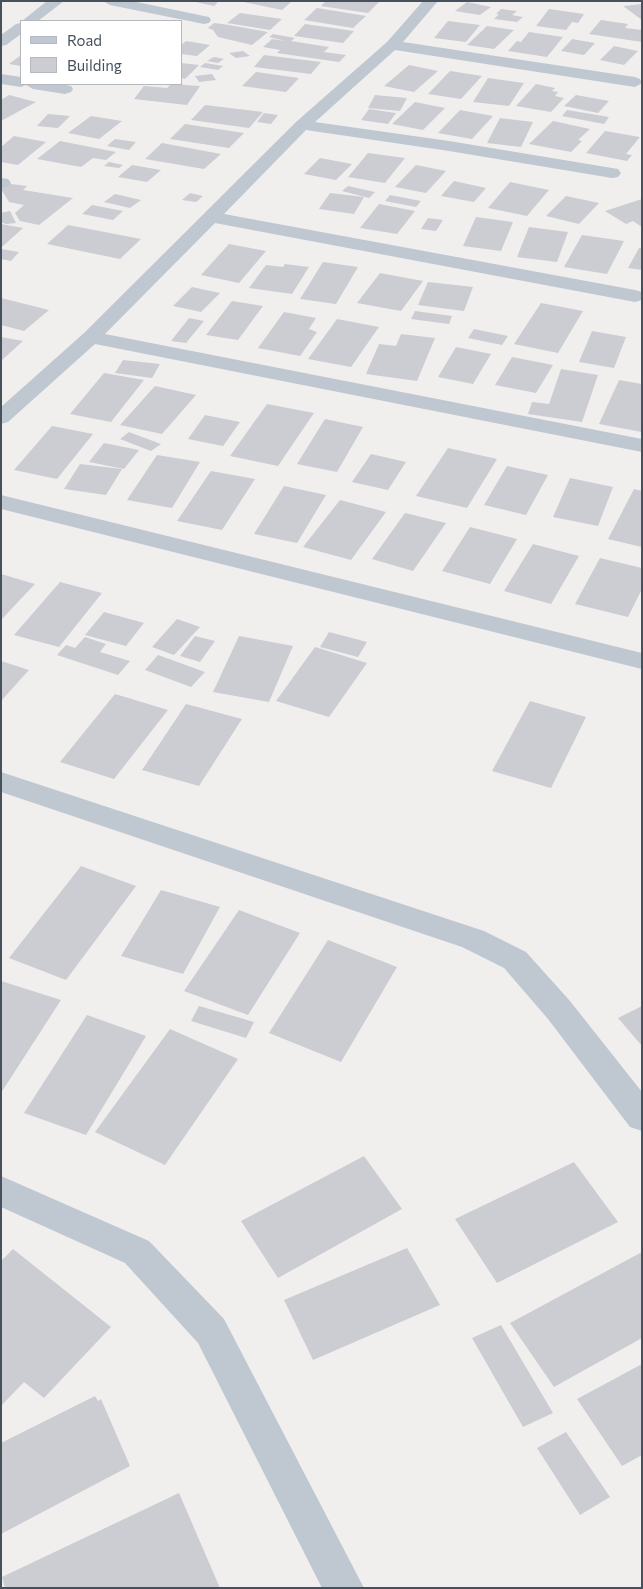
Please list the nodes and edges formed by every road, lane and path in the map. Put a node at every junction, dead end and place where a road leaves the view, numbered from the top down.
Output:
1 (56, 1) edge
2 (110, 1) edge
3 (431, 1) edge
4 (30, 20) edge
5 (204, 20) dead end
6 (20, 28) edge
7 (1, 42) edge
8 (392, 45) junction
9 (1, 79) edge
10 (20, 82) edge
11 (635, 82) dead end
12 (39, 85) edge
13 (64, 89) dead end
14 (302, 125) junction
15 (612, 173) dead end
16 (212, 217) junction
17 (635, 296) dead end
18 (91, 336) junction
19 (1, 418) edge
20 (642, 446) edge
21 (1, 502) edge
22 (642, 661) edge
23 (1, 782) edge
24 (642, 1117) edge
25 (1, 1191) edge
26 (344, 1588) edge

1 - 4 street
2 - 5 street
3 - 8 street
6 - 7 street
8 - 11 street
8 - 14 street
9 - 10 street
12 - 13 street
14 - 15 street
14 - 16 street
16 - 17 street
16 - 18 street
18 - 19 street
18 - 20 street
21 - 22 street
23 - 24 street
25 - 26 street

